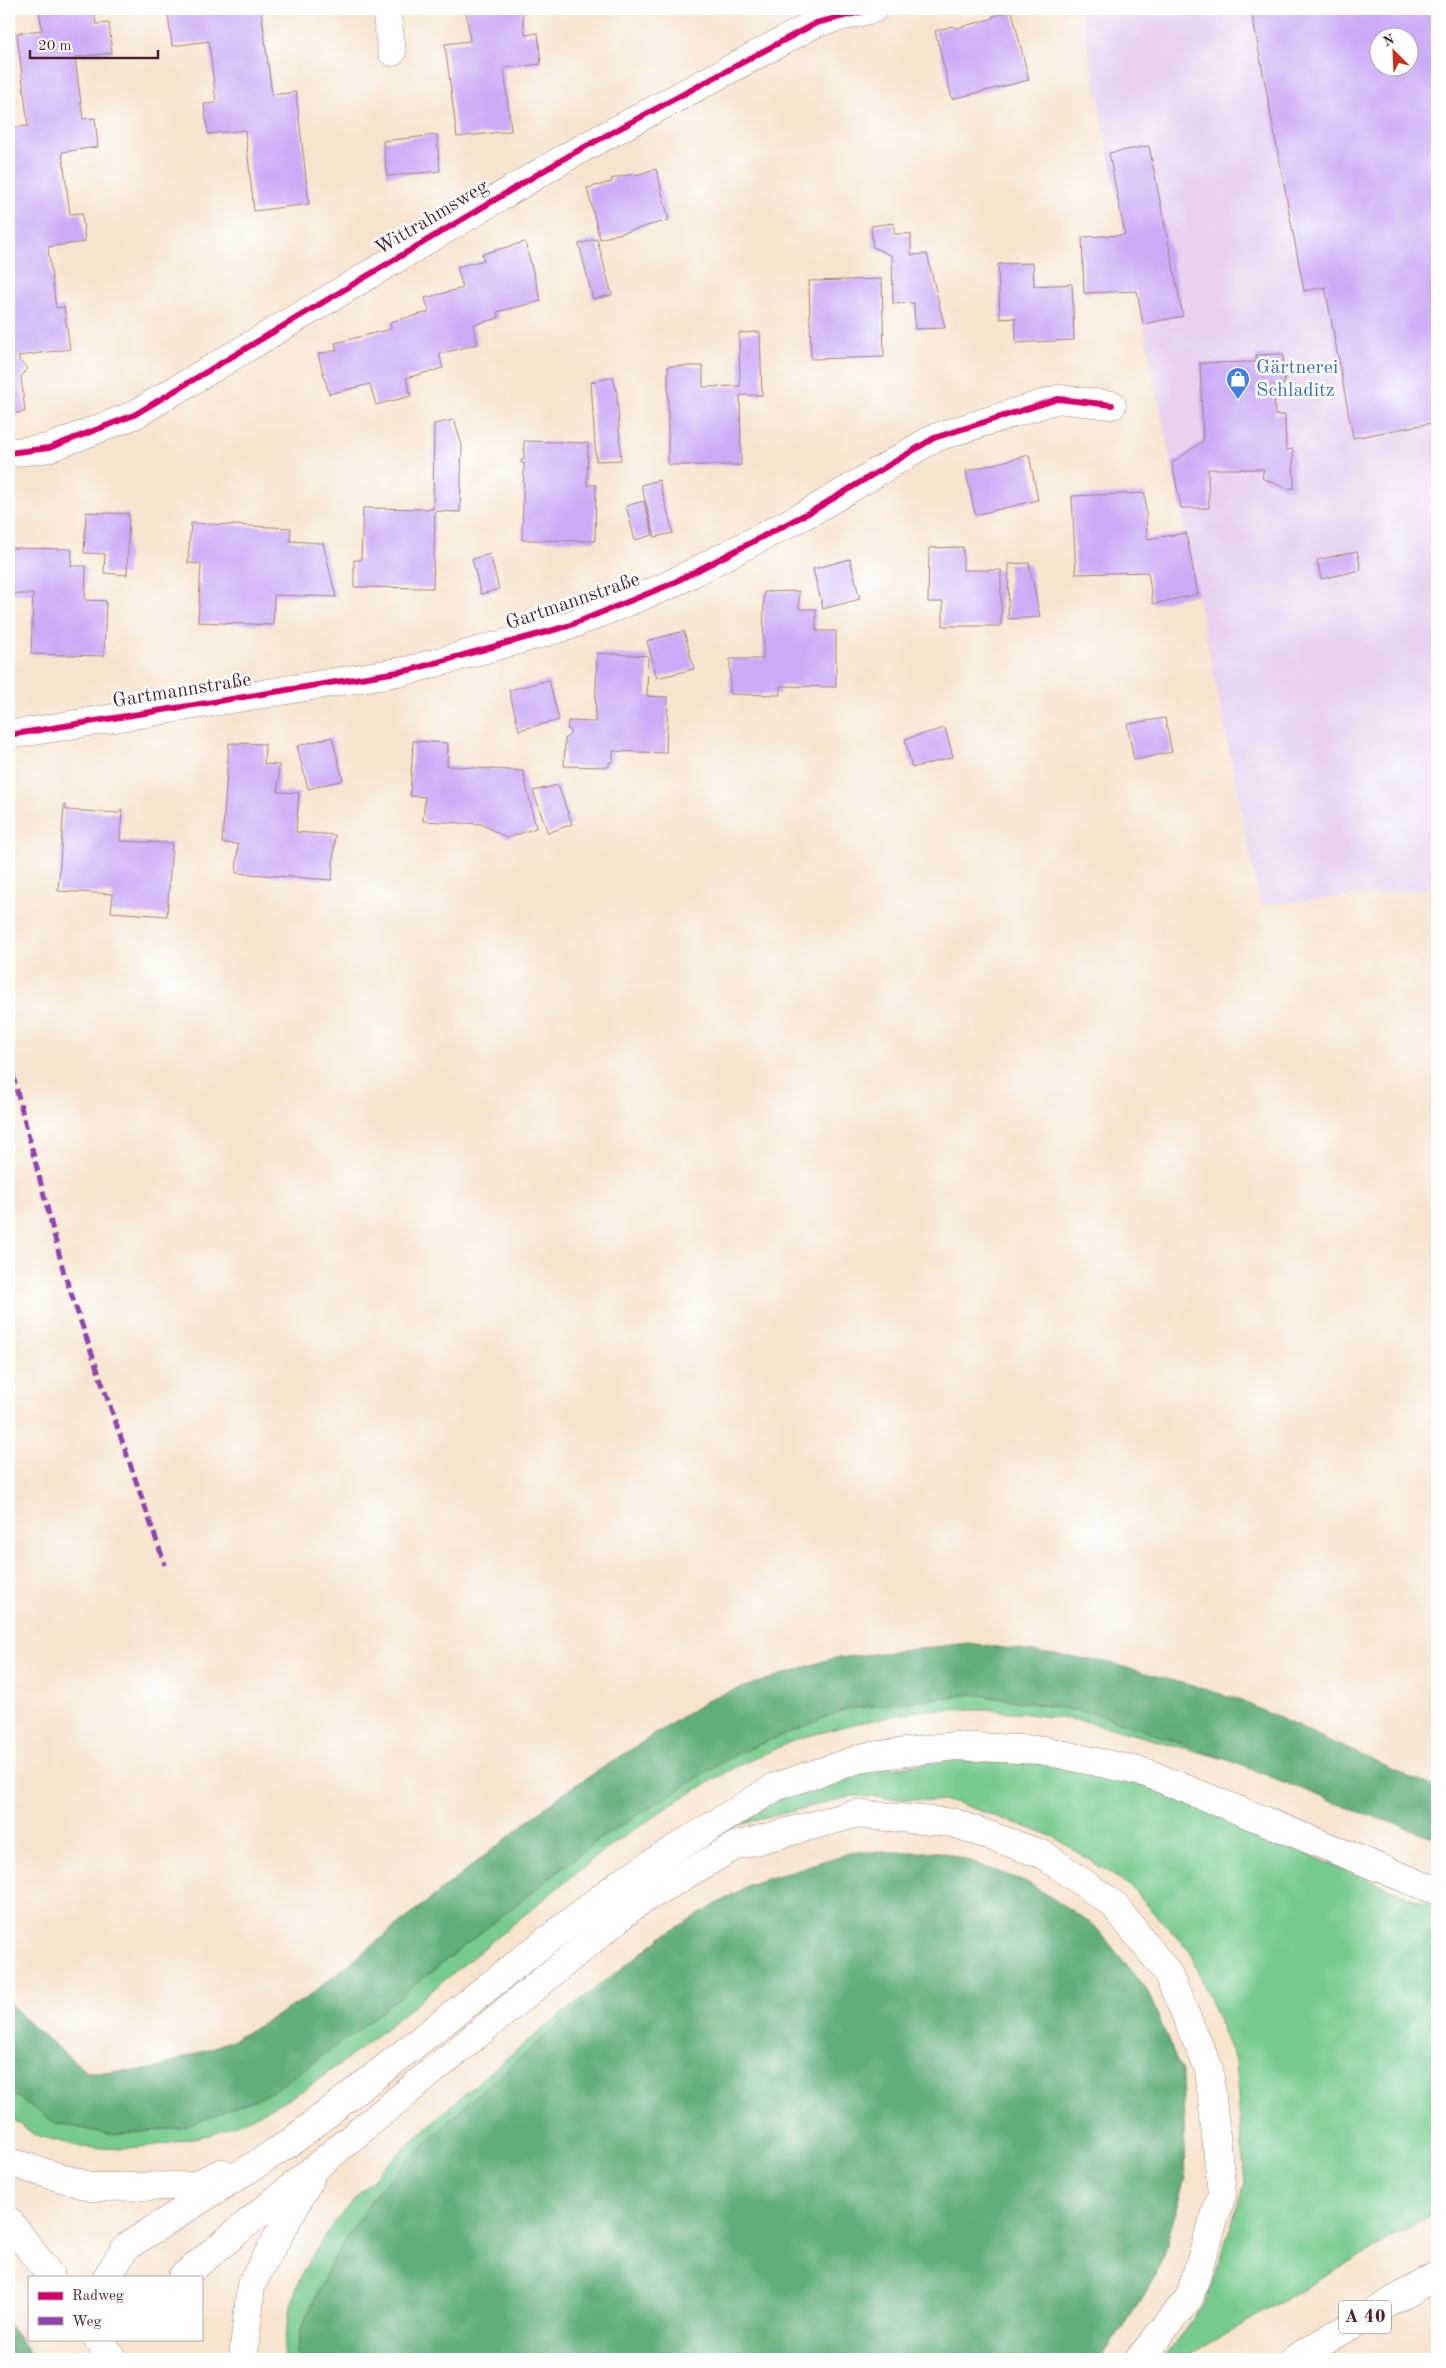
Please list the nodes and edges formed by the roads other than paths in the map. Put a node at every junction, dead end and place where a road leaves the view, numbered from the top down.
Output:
1 (386, 9) edge
2 (874, 9) edge
3 (392, 52) dead end
4 (1112, 405) dead end
5 (9, 453) edge
6 (9, 735) edge
7 (1437, 1890) edge
8 (291, 2142) junction
9 (9, 2162) edge
10 (318, 2166) junction
11 (9, 2221) edge
12 (1437, 2274) edge
13 (50, 2276) edge
14 (107, 2276) edge
15 (183, 2276) edge
16 (99, 2340) edge
17 (114, 2359) edge
18 (243, 2359) edge
19 (1139, 2359) edge
20 (1294, 2359) edge

1 - 3 main road
2 - 5 main road, Wittrahmsweg
4 - 6 main road, Gartmannstraße
7 - 8 main road
8 - 9 main road
8 - 14 main road
10 - 15 main road
10 - 18 main road
10 - 19 main road
11 - 13 main road
12 - 20 main road, A 40
16 - 17 main road

